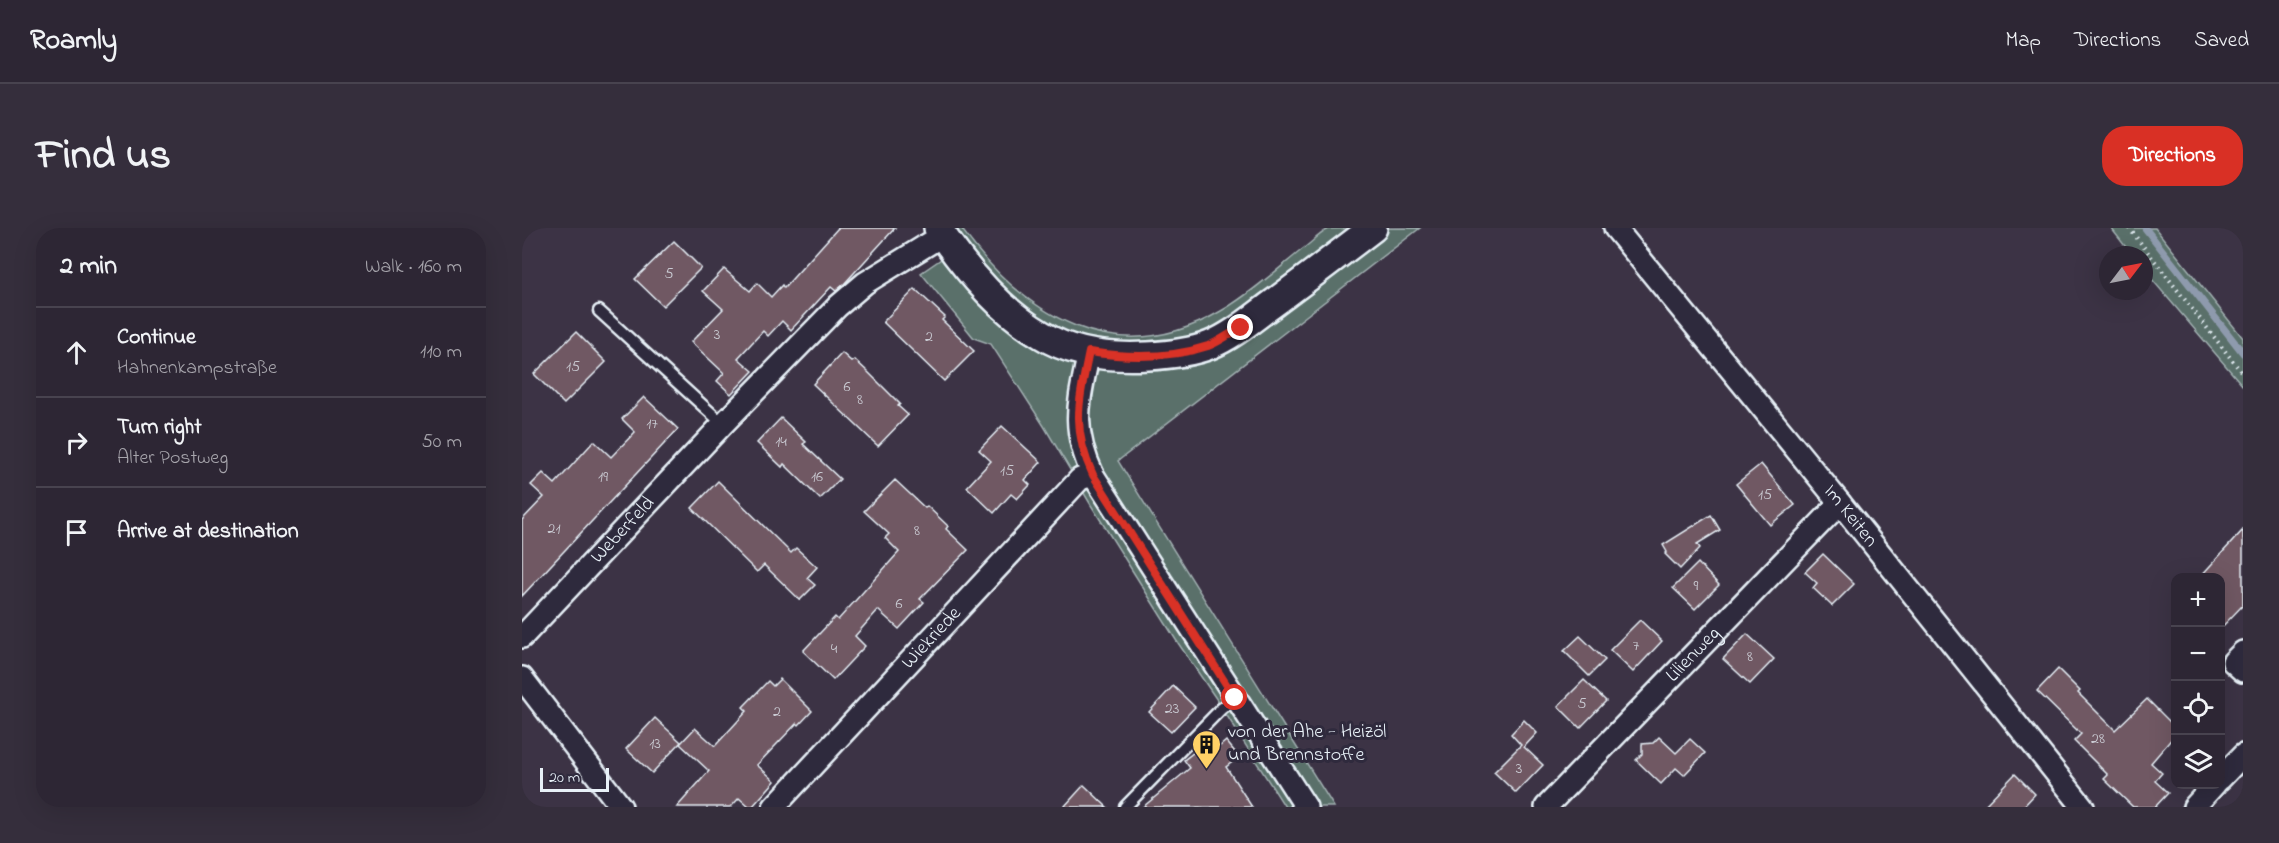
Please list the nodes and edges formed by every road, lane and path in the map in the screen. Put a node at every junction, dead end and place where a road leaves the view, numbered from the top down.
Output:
1 (1372, 228) edge
2 (1615, 228) edge
3 (2129, 228) edge
4 (940, 231) edge
5 (599, 311) dead end
6 (1089, 352) junction
7 (2243, 374) edge
8 (723, 424) junction
9 (1093, 475) junction
10 (1840, 503) junction
11 (522, 637) edge
12 (2243, 652) edge
13 (2243, 671) edge
14 (522, 678) edge
15 (1235, 698) junction
16 (2243, 755) edge
17 (2225, 774) edge
18 (2210, 789) edge
19 (621, 807) edge
20 (774, 807) edge
21 (1125, 807) edge
22 (1306, 807) edge
23 (1546, 807) edge
24 (2084, 807) edge
25 (2194, 807) edge

1 - 6 street
2 - 10 street, Im Keiten
3 - 7 path
4 - 6 street
4 - 8 street, Weberfeld
5 - 8 lane
6 - 9 street
8 - 11 street, Weberfeld
9 - 15 street
9 - 20 street, Wiekriede
10 - 23 street, Lilienweg
10 - 24 street, Im Keiten
12 - 13 street
14 - 19 street
15 - 21 lane
15 - 22 street
16 - 17 street
18 - 25 street

